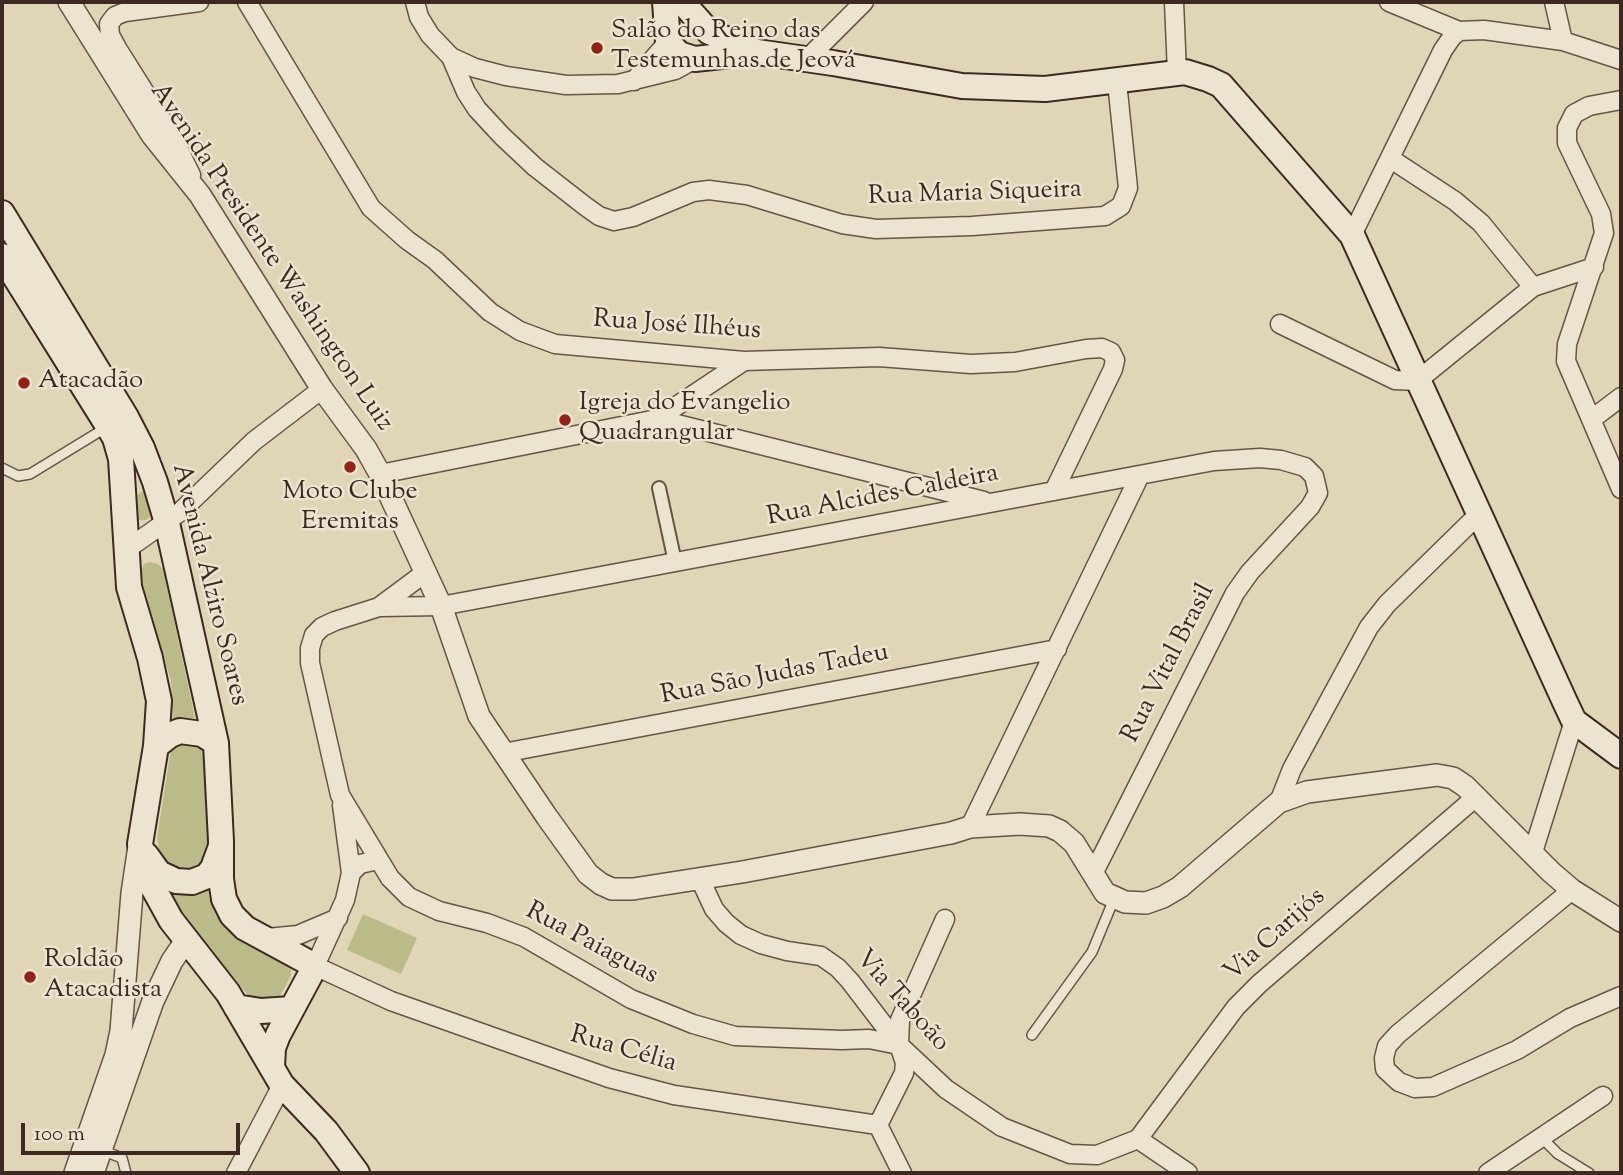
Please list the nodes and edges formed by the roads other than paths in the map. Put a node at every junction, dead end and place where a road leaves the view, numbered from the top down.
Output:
1 (69, 2) edge
2 (199, 2) edge
3 (247, 2) edge
4 (415, 2) edge
5 (665, 2) edge
6 (864, 2) edge
7 (1174, 2) edge
8 (1390, 2) edge
9 (1554, 2) edge
10 (136, 5) edge
11 (696, 18) edge
12 (1460, 31) junction
13 (1563, 41) junction
14 (668, 42) junction
15 (757, 52) junction
16 (451, 57) junction
17 (695, 59) junction
18 (807, 59) junction
19 (1621, 60) edge
20 (1177, 73) junction
21 (634, 81) junction
22 (1117, 82) junction
23 (1621, 100) edge
24 (1391, 159) junction
25 (200, 195) junction
26 (2, 213) edge
27 (1352, 236) junction
28 (2, 256) edge
29 (1594, 267) junction
30 (1533, 287) junction
31 (1280, 324) dead end
32 (744, 361) junction
33 (1417, 381) junction
34 (322, 389) junction
35 (1621, 397) edge
36 (657, 419) junction
37 (1592, 419) junction
38 (108, 426) junction
39 (2, 468) edge
40 (380, 474) junction
41 (1140, 475) junction
42 (913, 484) junction
43 (659, 488) dead end
44 (1621, 489) edge
45 (1054, 491) junction
46 (1318, 493) joint
47 (990, 503) junction
48 (1478, 515) junction
49 (913, 518) junction
50 (167, 523) junction
51 (127, 549) junction
52 (675, 562) junction
53 (426, 572) junction
54 (441, 606) junction
55 (379, 607) junction
56 (1057, 649) junction
57 (1574, 721) junction
58 (216, 743) junction
59 (156, 746) junction
60 (503, 754) junction
61 (1621, 756) edge
62 (340, 795) junction
63 (1476, 797) junction
64 (1279, 802) junction
65 (970, 827) junction
66 (222, 842) junction
67 (140, 844) junction
68 (1533, 852) junction
69 (378, 860) junction
70 (351, 873) junction
71 (1093, 874) junction
72 (700, 879) junction
73 (158, 885) junction
74 (1572, 890) junction
75 (1115, 897) junction
76 (338, 918) junction
77 (946, 919) dead end
78 (1621, 921) edge
79 (267, 938) junction
80 (187, 939) junction
81 (315, 966) junction
82 (1621, 996) edge
83 (236, 1007) junction
84 (292, 1009) junction
85 (1032, 1035) dead end
86 (899, 1045) junction
87 (277, 1076) junction
88 (1603, 1096) dead end
89 (878, 1125) junction
90 (1541, 1137) junction
91 (1138, 1139) junction
92 (101, 1150) junction
93 (75, 1173) edge
94 (93, 1173) edge
95 (126, 1173) edge
96 (236, 1173) edge
97 (357, 1173) edge
98 (902, 1173) edge
99 (1188, 1173) edge
100 (1488, 1173) edge
101 (1589, 1173) edge

1 - 25 street, Avenida Presidente Washington Luiz
2 - 10 street
3 - 32 street, Rua José Ilhéus
4 - 16 street
5 - 14 main road
6 - 18 street
7 - 20 street
8 - 12 street
9 - 13 street
10 - 25 street
11 - 14 main road
11 - 15 main road
11 - 17 main road
12 - 13 street
12 - 24 street
13 - 19 street
14 - 17 main road
14 - 21 street
15 - 17 main road
15 - 18 main road
16 - 21 street
16 - 22 street, Rua Maria Siqueira
17 - 21 street
18 - 22 main road
20 - 22 main road
20 - 27 main road
23 - 29 street
24 - 27 street
24 - 30 street
25 - 34 street, Avenida Presidente Washington Luiz
26 - 50 main road, Avenida Alziro Soares
27 - 33 main road
28 - 38 main road
29 - 30 street
29 - 37 street
30 - 33 street
31 - 33 street
32 - 36 street
32 - 45 street, Rua José Ilhéus
33 - 48 main road
34 - 40 street, Avenida Presidente Washington Luiz
34 - 50 street
35 - 37 street
36 - 40 street
36 - 42 street
37 - 44 street
38 - 39 lane
38 - 51 main road
40 - 53 street, Avenida Presidente Washington Luiz
41 - 45 street, Rua Alcides Caldeira
41 - 46 street, Rua Alcides Caldeira
41 - 56 street
42 - 47 street
42 - 49 street
43 - 52 street
45 - 47 street, Rua Alcides Caldeira
46 - 71 street, Rua Vital Brasil
47 - 49 street, Rua Alcides Caldeira
48 - 57 main road
48 - 64 street
49 - 52 street, Rua Alcides Caldeira
50 - 51 street
50 - 58 main road, Avenida Alziro Soares
51 - 59 main road
52 - 54 street, Rua Alcides Caldeira
53 - 54 street, Avenida Presidente Washington Luiz
53 - 55 street, Rua Paiaguas
54 - 55 street, Rua Paiaguas
54 - 60 street, Avenida Presidente Washington Luiz
55 - 62 street, Rua Paiaguas
56 - 60 street, Rua São Judas Tadeu
56 - 65 street
57 - 61 main road
57 - 68 street
58 - 59 main road
58 - 66 main road, Avenida Alziro Soares
59 - 67 main road
60 - 72 street, Avenida Presidente Washington Luiz
62 - 69 street, Rua Paiaguas
62 - 70 street
63 - 64 street
63 - 68 street
63 - 91 street, Via Carijós
64 - 75 street
65 - 71 street, Avenida Presidente Washington Luiz
65 - 72 street, Avenida Presidente Washington Luiz
66 - 73 main road
66 - 79 main road, Avenida Alziro Soares
67 - 73 main road
67 - 93 street
68 - 74 street
69 - 70 street
69 - 86 street, Rua Paiaguas
70 - 76 street
71 - 75 street
72 - 86 street, Via Taboão
73 - 80 main road
74 - 78 street
74 - 82 street
75 - 85 lane
76 - 79 street
76 - 81 street
77 - 86 street
79 - 81 main road, Avenida Alziro Soares
80 - 83 main road
80 - 92 street
81 - 84 main road
81 - 89 street, Rua Célia
83 - 84 main road
83 - 87 main road
84 - 87 main road
86 - 89 street
86 - 91 street, Via Taboão
87 - 96 street
87 - 97 main road
88 - 90 street
89 - 98 street
90 - 100 street
90 - 101 lane
91 - 99 street
92 - 94 street
92 - 95 lane

